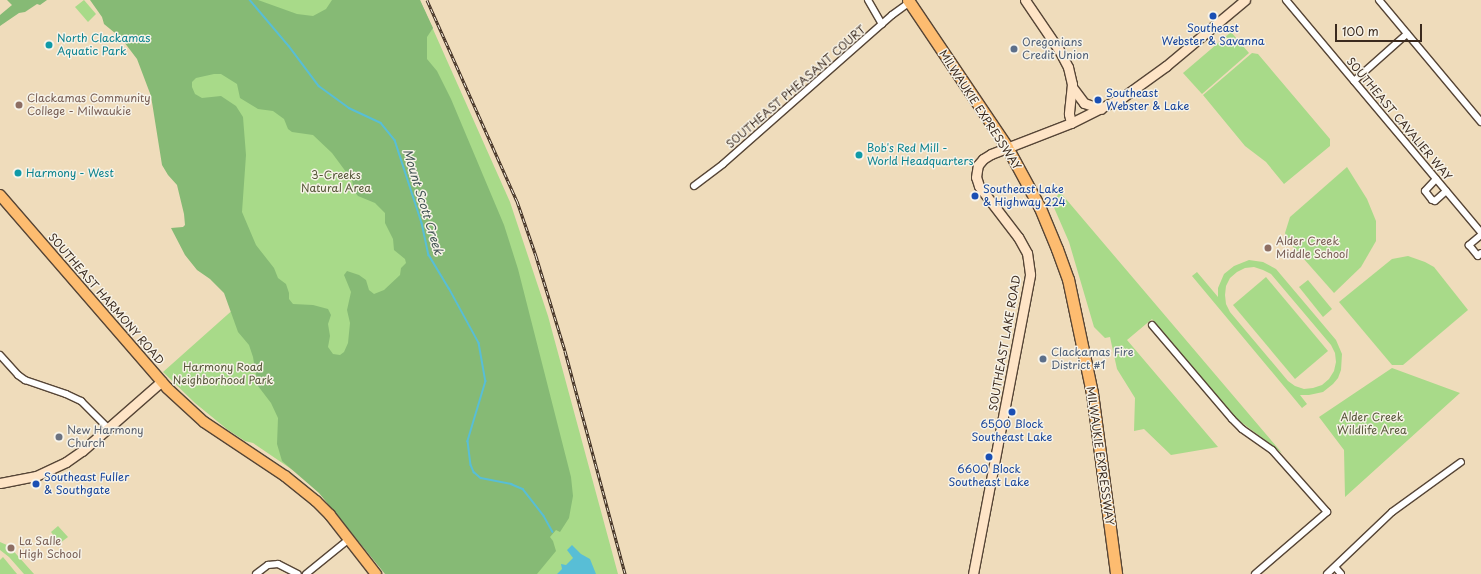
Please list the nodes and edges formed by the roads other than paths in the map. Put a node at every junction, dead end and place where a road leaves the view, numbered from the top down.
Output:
1 (868, 0) edge
2 (1025, 0) edge
3 (1286, 0) edge
4 (1380, 0) edge
5 (909, 1) edge
6 (1240, 2) edge
7 (882, 24) junction
8 (1407, 34) junction
9 (1354, 81) junction
10 (1072, 87) junction
11 (1101, 109) junction
12 (1481, 122) edge
13 (1071, 123) junction
14 (1007, 148) junction
15 (1436, 180) junction
16 (694, 186) dead end
17 (1446, 191) junction
18 (0, 195) edge
19 (1481, 234) edge
20 (1481, 254) edge
21 (1152, 325) dead end
22 (0, 355) edge
23 (162, 382) junction
24 (108, 428) junction
25 (1461, 462) dead end
26 (0, 484) edge
27 (349, 540) junction
28 (1335, 567) junction
29 (256, 574) edge
30 (298, 574) edge
31 (306, 574) edge
32 (376, 574) edge
33 (973, 574) edge
34 (1116, 574) edge
35 (1255, 574) edge
36 (1327, 574) edge
37 (1341, 574) edge

1 - 7 street
2 - 10 street
3 - 9 street, SOUTHEAST CAVALIER WAY
4 - 8 street
5 - 7 street, SOUTHEAST PHEASANT COURT
5 - 14 highway, MILWAUKIE EXPRESSWAY
6 - 11 street
7 - 16 street, SOUTHEAST PHEASANT COURT
8 - 9 street
8 - 12 street
9 - 15 street, SOUTHEAST CAVALIER WAY
10 - 11 street
10 - 13 street
11 - 13 street
13 - 14 street
14 - 33 street, SOUTHEAST LAKE ROAD
14 - 34 highway, MILWAUKIE EXPRESSWAY
15 - 17 street, SOUTHEAST CAVALIER WAY
15 - 17 street
17 - 19 street, SOUTHEAST CAVALIER WAY
18 - 23 main road, SOUTHEAST HARMONY ROAD
19 - 20 street, SOUTHEAST CAVALIER WAY
21 - 35 street
22 - 24 street
23 - 24 street
23 - 27 main road, SOUTHEAST HARMONY ROAD
24 - 26 street
25 - 28 street
27 - 31 street
27 - 32 main road, SOUTHEAST HARMONY ROAD
28 - 36 street
28 - 37 street
29 - 30 street

